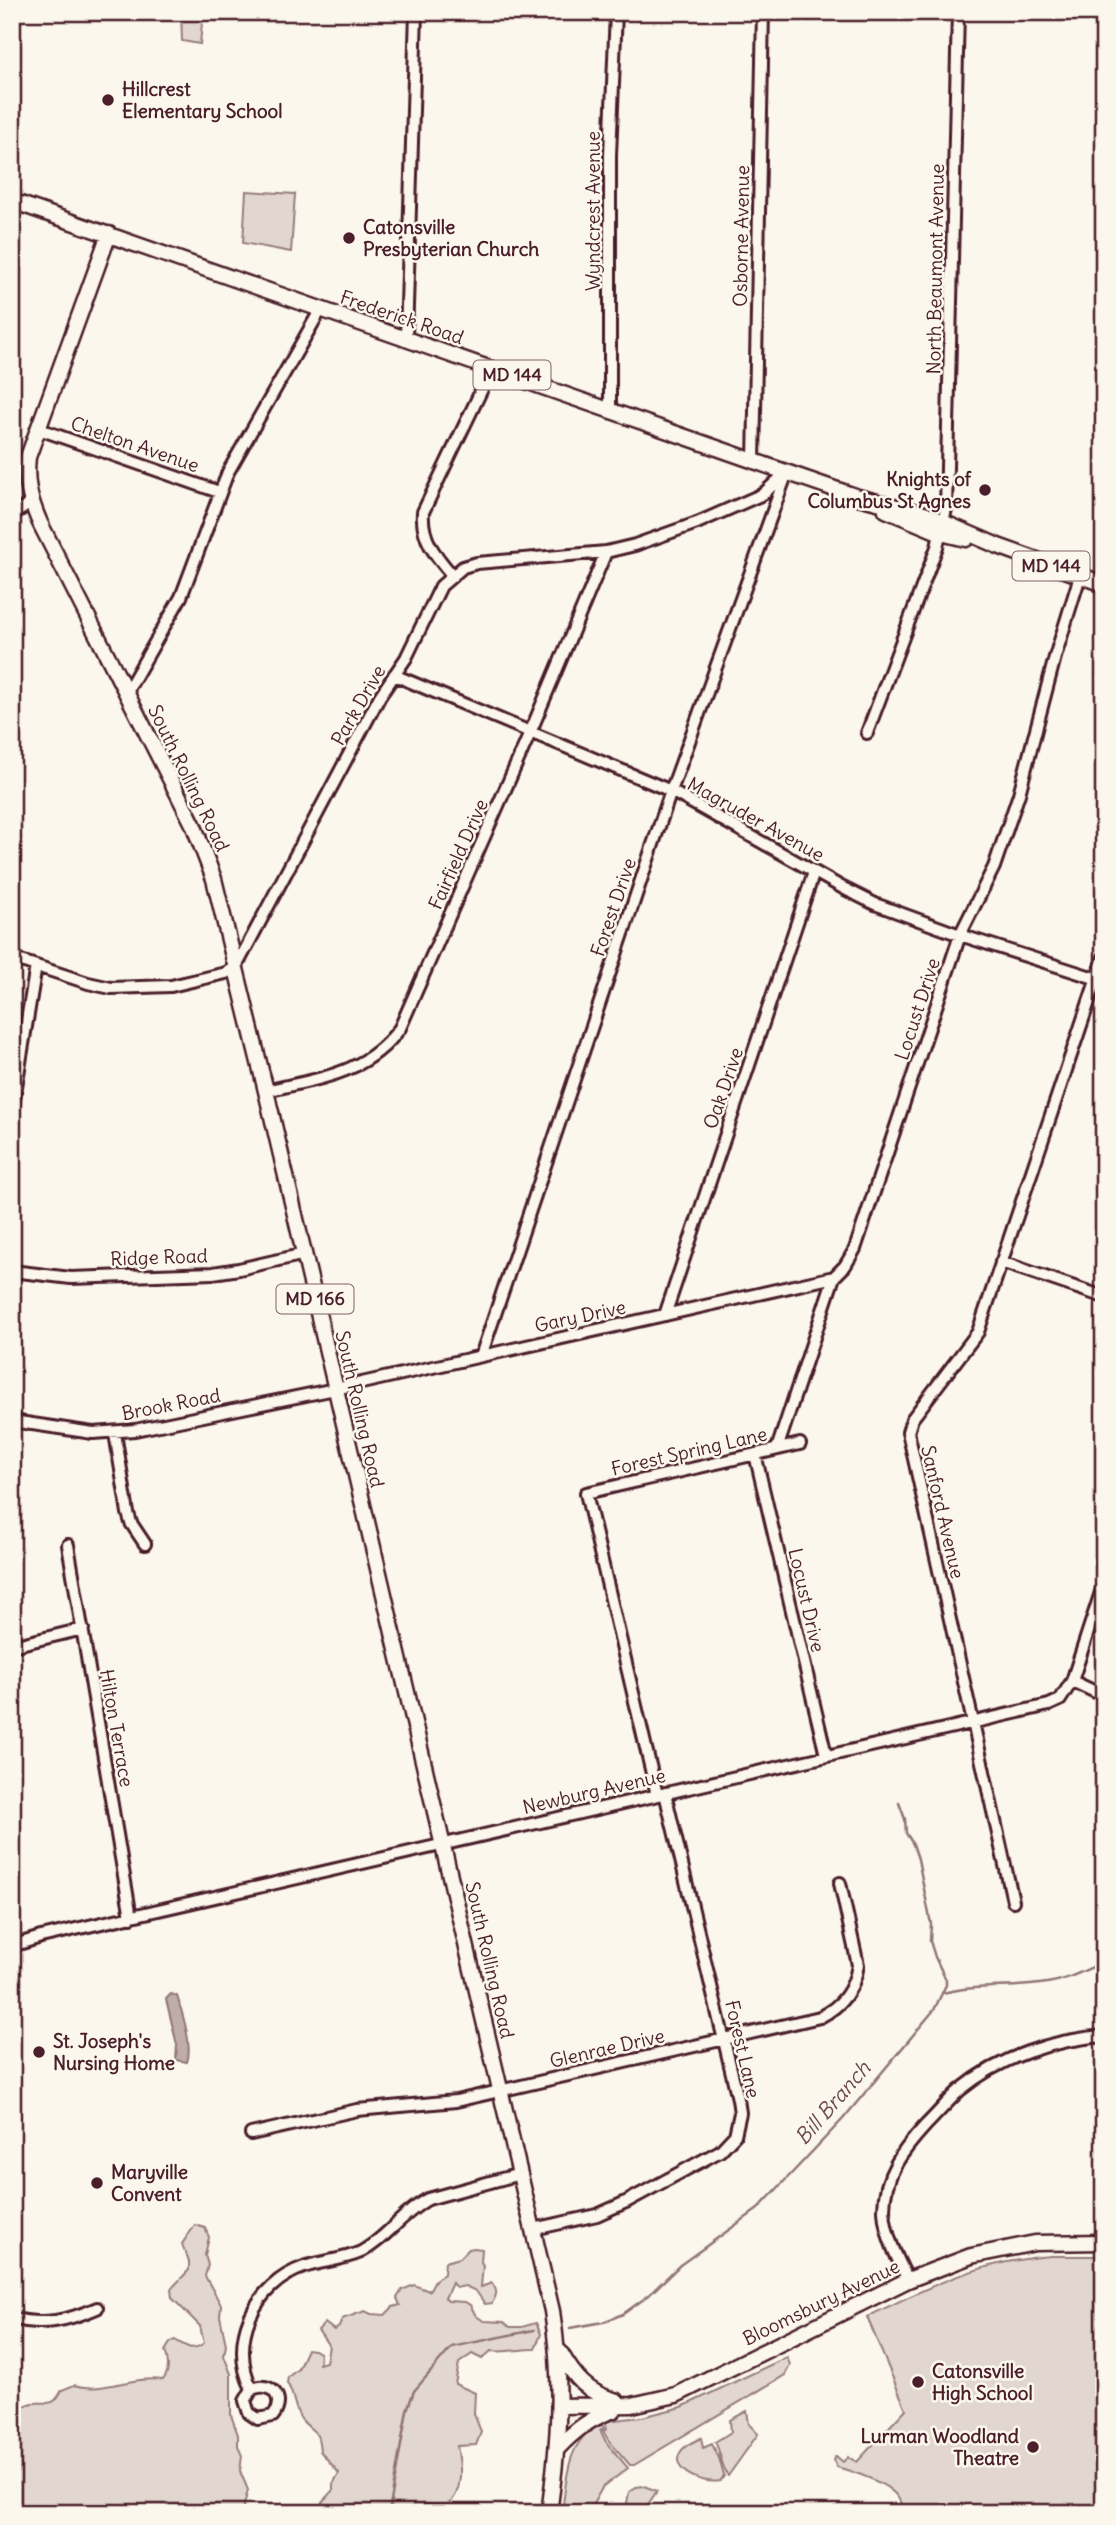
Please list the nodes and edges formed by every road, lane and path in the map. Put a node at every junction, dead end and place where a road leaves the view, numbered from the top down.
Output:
1 (416, 12) edge
2 (616, 12) edge
3 (763, 12) edge
4 (958, 12) edge
5 (12, 201) edge
6 (109, 234) junction
7 (321, 309) junction
8 (405, 338) junction
9 (492, 368) junction
10 (610, 410) junction
11 (39, 429) junction
12 (754, 461) junction
13 (787, 472) junction
14 (219, 492) junction
15 (31, 503) junction
16 (14, 511) edge
17 (942, 527) junction
18 (606, 552) junction
19 (452, 575) junction
20 (1080, 576) junction
21 (1104, 584) edge
22 (394, 675) junction
23 (127, 693) junction
24 (530, 733) junction
25 (867, 733) dead end
26 (671, 791) junction
27 (814, 872) junction
28 (960, 935) junction
29 (1104, 957) edge
30 (12, 958) edge
31 (36, 966) junction
32 (236, 967) junction
33 (1100, 980) edge
34 (266, 1091) junction
35 (12, 1111) edge
36 (305, 1254) junction
37 (1001, 1262) junction
38 (12, 1270) edge
39 (834, 1278) junction
40 (1104, 1297) edge
41 (665, 1315) junction
42 (481, 1356) junction
43 (335, 1389) junction
44 (12, 1421) edge
45 (116, 1433) junction
46 (800, 1444) dead end
47 (777, 1449) junction
48 (755, 1454) junction
49 (586, 1493) joint
50 (145, 1544) dead end
51 (68, 1545) dead end
52 (1104, 1583) edge
53 (83, 1629) junction
54 (12, 1646) edge
55 (1072, 1681) junction
56 (1104, 1696) edge
57 (973, 1722) junction
58 (825, 1755) junction
59 (661, 1794) junction
60 (443, 1844) junction
61 (841, 1883) dead end
62 (1013, 1901) dead end
63 (131, 1917) junction
64 (12, 1946) edge
65 (1104, 2036) edge
66 (723, 2039) junction
67 (501, 2090) junction
68 (251, 2134) dead end
69 (520, 2174) junction
70 (534, 2229) junction
71 (1104, 2242) edge
72 (908, 2280) junction
73 (97, 2308) dead end
74 (12, 2318) edge
75 (558, 2347) junction
76 (252, 2389) dead end
77 (632, 2405) junction
78 (559, 2406) junction
79 (558, 2448) junction
80 (549, 2513) edge

1 - 8 street
2 - 10 street, Wyndcrest Avenue
3 - 12 street, Osborne Avenue
4 - 17 street, North Beaumont Avenue
5 - 6 main road, Frederick Road / MD 144
6 - 7 main road, Frederick Road / MD 144
6 - 11 main road, South Rolling Road / MD 166
7 - 8 main road, Frederick Road / MD 144
7 - 14 street
8 - 9 main road, Frederick Road / MD 144
9 - 10 main road, Frederick Road / MD 144
9 - 19 street
10 - 12 main road, Frederick Road / MD 144
11 - 14 street, Chelton Avenue
11 - 15 main road, South Rolling Road / MD 166
12 - 13 main road, Frederick Road / MD 144
13 - 17 main road, Frederick Road / MD 144
13 - 18 street
13 - 26 street, Forest Drive
14 - 23 street
15 - 16 street
15 - 23 main road, South Rolling Road / MD 166
17 - 20 main road, Frederick Road / MD 144
17 - 25 street, North Beaumont Avenue
18 - 19 street
18 - 24 street, Fairfield Drive
19 - 22 street, Park Drive
20 - 21 main road, Frederick Road / MD 144
20 - 28 street, Locust Drive
22 - 24 street, Magruder Avenue
22 - 32 street, Park Drive
23 - 32 main road, South Rolling Road / MD 166
24 - 26 street, Magruder Avenue
24 - 34 street, Fairfield Drive
26 - 27 street, Magruder Avenue
26 - 42 street, Forest Drive
27 - 28 street, Magruder Avenue
27 - 41 street, Oak Drive
28 - 33 street, Magruder Avenue
28 - 39 street, Locust Drive
29 - 33 street, Sanford Avenue
30 - 31 street
31 - 32 street
31 - 35 street
32 - 34 main road, South Rolling Road / MD 166
33 - 37 street, Sanford Avenue
34 - 36 main road, South Rolling Road / MD 166
36 - 38 street, Ridge Road
36 - 43 main road, South Rolling Road / MD 166
37 - 40 street
37 - 57 street, Sanford Avenue
39 - 41 street, Gary Drive
39 - 47 street, Locust Drive
41 - 42 street, Gary Drive
42 - 43 street, Gary Drive
43 - 45 street, Brook Road
43 - 60 main road, South Rolling Road / MD 166
44 - 45 street, Brook Road
45 - 50 street
46 - 47 street, Forest Spring Lane
47 - 48 street, Forest Spring Lane
48 - 49 street, Forest Spring Lane
48 - 58 street, Locust Drive
49 - 59 street, Forest Lane
51 - 53 street, Hilton Terrace
52 - 55 street, Newburg Avenue
53 - 54 street
53 - 63 street, Hilton Terrace
55 - 56 street
55 - 57 street, Newburg Avenue
57 - 58 street, Newburg Avenue
57 - 62 street, Sanford Avenue
58 - 59 street, Newburg Avenue
59 - 60 street, Newburg Avenue
59 - 66 street, Forest Lane
60 - 63 street, Newburg Avenue
60 - 67 main road, South Rolling Road / MD 166
61 - 66 street, Glenrae Drive
63 - 64 street, Newburg Avenue
65 - 72 street
66 - 67 street, Glenrae Drive
66 - 70 street, Forest Lane
67 - 68 street, Glenrae Drive
67 - 69 main road, South Rolling Road / MD 166
69 - 70 main road, South Rolling Road / MD 166
69 - 76 street
70 - 75 main road, South Rolling Road / MD 166
71 - 72 main road, Bloomsbury Avenue
72 - 77 main road, Bloomsbury Avenue
73 - 74 street
75 - 77 main road
75 - 78 main road, South Rolling Road / MD 166
77 - 78 main road, Bloomsbury Avenue
77 - 79 main road
78 - 79 main road, South Rolling Road / MD 166
79 - 80 main road, South Rolling Road / MD 166

